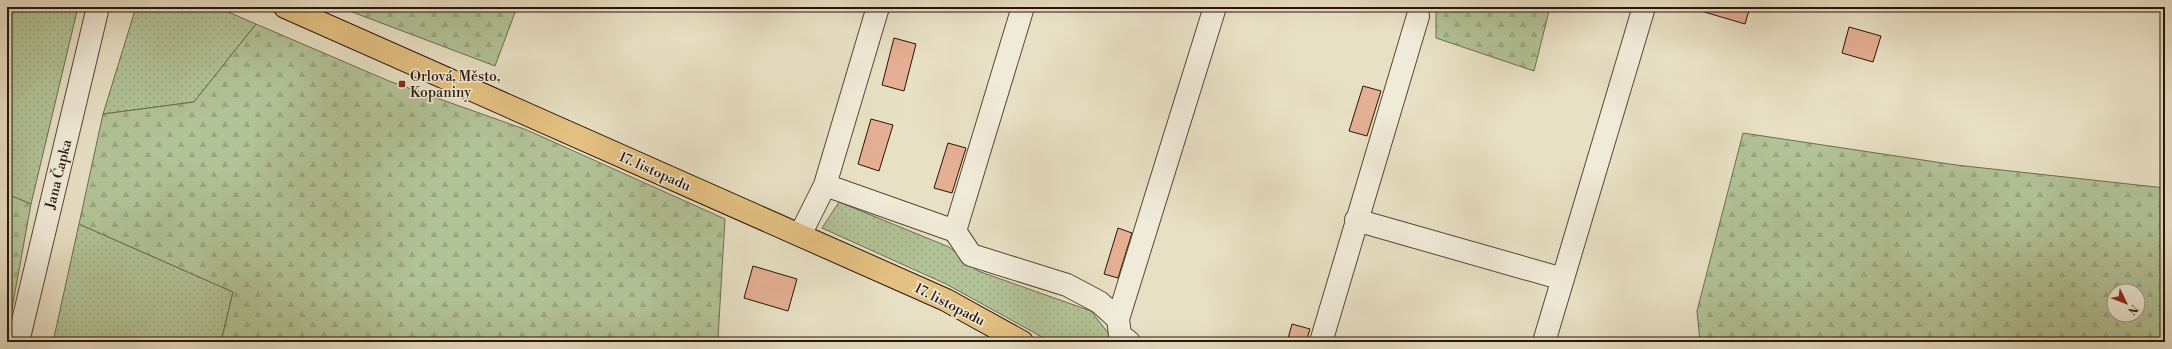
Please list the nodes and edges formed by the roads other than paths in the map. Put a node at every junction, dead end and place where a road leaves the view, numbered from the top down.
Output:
1 (98, 7) edge
2 (285, 7) edge
3 (878, 7) edge
4 (1023, 7) edge
5 (1215, 7) edge
6 (1643, 11) edge
7 (1418, 16) dead end
8 (825, 186) junction
9 (1356, 220) junction
10 (955, 232) junction
11 (800, 235) junction
12 (1563, 279) junction
13 (1118, 318) junction
14 (18, 342) edge
15 (1022, 342) edge
16 (1129, 342) edge
17 (1321, 342) edge
18 (1544, 342) edge

1 - 14 street, Jana Čapka
2 - 11 main road, 17. listopadu
3 - 8 street
4 - 10 street
5 - 13 street
6 - 12 street
7 - 9 street
8 - 10 street
8 - 11 street
9 - 12 street
9 - 17 street
10 - 13 street
11 - 15 main road, 17. listopadu
12 - 18 street
13 - 16 street

